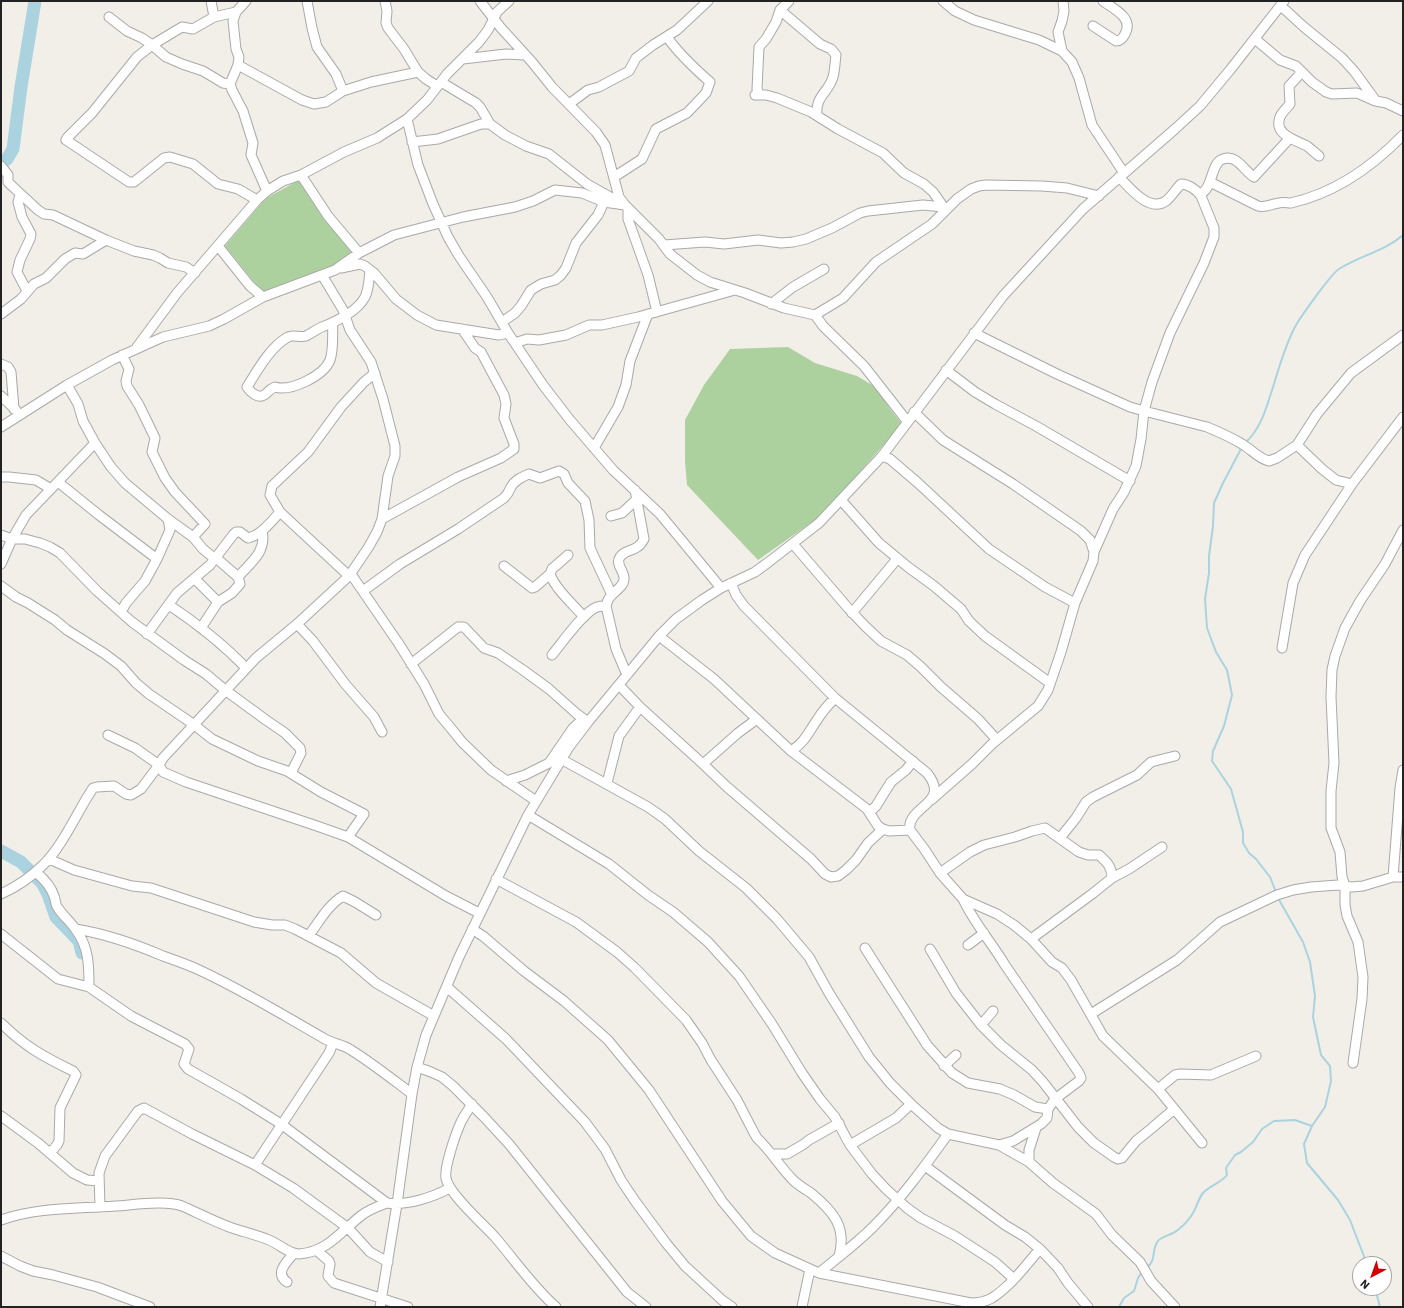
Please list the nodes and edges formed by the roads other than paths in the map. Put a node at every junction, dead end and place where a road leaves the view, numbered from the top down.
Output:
1 (210, 1) edge
2 (246, 1) edge
3 (307, 1) edge
4 (385, 1) edge
5 (480, 1) edge
6 (509, 1) edge
7 (708, 1) edge
8 (789, 1) edge
9 (943, 1) edge
10 (1063, 1) edge
11 (1103, 1) edge
12 (1283, 3) edge
13 (780, 10) junction
14 (236, 12) junction
15 (214, 16) junction
16 (109, 17) dead end
17 (494, 20) junction
18 (1093, 26) dead end
19 (667, 37) junction
20 (1255, 39) junction
21 (152, 45) junction
22 (1062, 51) junction
23 (525, 55) junction
24 (463, 60) junction
25 (238, 65) junction
26 (418, 72) junction
27 (1302, 72) junction
28 (230, 84) junction
29 (439, 84) junction
30 (343, 91) junction
31 (1376, 101) junction
32 (569, 104) junction
33 (1403, 111) edge
34 (817, 115) junction
35 (407, 119) junction
36 (490, 124) junction
37 (1403, 135) edge
38 (1289, 139) junction
39 (412, 142) junction
40 (1319, 156) dead end
41 (1, 166) edge
42 (301, 175) junction
43 (1122, 175) junction
44 (614, 177) junction
45 (1210, 182) junction
46 (267, 191) junction
47 (1199, 193) junction
48 (20, 195) junction
49 (1099, 196) junction
50 (257, 200) junction
51 (604, 202) junction
52 (626, 207) junction
53 (945, 208) junction
54 (442, 223) junction
55 (106, 240) junction
56 (664, 245) junction
57 (218, 246) junction
58 (359, 253) junction
59 (824, 269) dead end
60 (335, 270) junction
61 (370, 270) junction
62 (194, 273) junction
63 (322, 275) junction
64 (735, 290) junction
65 (27, 291) junction
66 (262, 297) junction
67 (771, 304) junction
68 (653, 313) junction
69 (1, 314) edge
70 (815, 315) junction
71 (345, 316) junction
72 (502, 322) junction
73 (333, 323) junction
74 (462, 330) junction
75 (508, 333) junction
76 (974, 333) junction
77 (1403, 335) edge
78 (516, 343) junction
79 (136, 348) junction
80 (122, 355) junction
81 (1, 364) edge
82 (946, 370) junction
83 (375, 373) junction
84 (67, 385) junction
85 (1, 396) edge
86 (1144, 411) junction
87 (17, 412) junction
88 (914, 412) junction
89 (1403, 417) edge
90 (908, 421) junction
91 (1, 427) edge
92 (95, 443) junction
93 (1297, 445) junction
94 (594, 448) junction
95 (882, 456) junction
96 (1, 477) edge
97 (1130, 481) junction
98 (58, 482) junction
99 (1352, 484) junction
100 (51, 489) junction
101 (636, 495) junction
102 (841, 500) junction
103 (280, 512) junction
104 (611, 516) dead end
105 (168, 519) junction
106 (382, 519) junction
107 (1403, 530) edge
108 (262, 531) junction
109 (1, 535) edge
110 (193, 537) junction
111 (12, 539) junction
112 (793, 544) junction
113 (1094, 552) junction
114 (568, 555) dead end
115 (215, 558) junction
116 (157, 559) junction
117 (897, 559) junction
118 (1, 564) edge
119 (504, 566) dead end
120 (550, 574) junction
121 (350, 575) junction
122 (238, 577) junction
123 (195, 579) junction
124 (731, 583) junction
125 (1, 586) edge
126 (721, 588) junction
127 (363, 591) junction
128 (612, 595) junction
129 (218, 602) junction
130 (1075, 603) junction
131 (169, 605) junction
132 (606, 606) junction
133 (121, 612) junction
134 (852, 613) junction
135 (584, 617) junction
136 (296, 624) junction
137 (201, 628) junction
138 (147, 634) junction
139 (658, 636) junction
140 (1282, 648) dead end
141 (552, 655) dead end
142 (411, 664) junction
143 (246, 668) junction
144 (627, 675) junction
145 (1050, 683) junction
146 (619, 685) junction
147 (225, 690) junction
148 (834, 698) junction
149 (640, 707) junction
150 (757, 719) junction
151 (586, 721) junction
152 (194, 724) junction
153 (382, 732) dead end
154 (108, 735) dead end
155 (997, 740) junction
156 (791, 751) junction
157 (1175, 756) dead end
158 (561, 759) junction
159 (913, 761) junction
160 (703, 764) junction
161 (159, 765) junction
162 (1403, 770) edge
163 (291, 773) junction
164 (506, 780) junction
165 (607, 783) junction
166 (930, 800) junction
167 (536, 801) junction
168 (870, 812) junction
169 (528, 815) junction
170 (883, 829) junction
171 (910, 830) junction
172 (348, 837) junction
173 (1060, 838) junction
174 (1162, 847) dead end
175 (49, 859) junction
176 (36, 872) junction
177 (940, 873) junction
178 (1393, 877) junction
179 (1403, 877) edge
180 (1112, 878) junction
181 (496, 879) junction
182 (1345, 886) junction
183 (1, 894) edge
184 (963, 899) junction
185 (479, 914) junction
186 (376, 915) dead end
187 (76, 929) junction
188 (472, 929) junction
189 (984, 933) junction
190 (1, 934) edge
191 (309, 935) junction
192 (1031, 939) junction
193 (968, 945) dead end
194 (865, 948) dead end
195 (930, 949) dead end
196 (89, 987) junction
197 (447, 987) junction
198 (993, 1011) dead end
199 (1091, 1014) junction
200 (434, 1016) junction
201 (1, 1023) edge
202 (981, 1025) junction
203 (333, 1043) junction
204 (956, 1055) dead end
205 (1256, 1056) dead end
206 (1353, 1063) dead end
207 (944, 1066) junction
208 (417, 1068) junction
209 (1158, 1089) junction
210 (412, 1094) junction
211 (1055, 1099) junction
212 (472, 1104) junction
213 (910, 1104) junction
214 (1048, 1109) junction
215 (1173, 1110) junction
216 (1, 1116) edge
217 (839, 1123) junction
218 (281, 1124) junction
219 (1036, 1128) junction
220 (948, 1134) junction
221 (1202, 1143) dead end
222 (850, 1145) junction
223 (999, 1145) junction
224 (50, 1153) junction
225 (772, 1154) junction
226 (1028, 1162) junction
227 (255, 1165) junction
228 (924, 1166) junction
229 (99, 1181) junction
230 (450, 1188) junction
231 (898, 1200) junction
232 (387, 1203) junction
233 (397, 1204) junction
234 (100, 1207) junction
235 (1, 1220) edge
236 (348, 1228) junction
237 (1040, 1249) junction
238 (316, 1250) junction
239 (294, 1253) junction
240 (1, 1256) edge
241 (839, 1256) junction
242 (388, 1262) junction
243 (810, 1269) junction
244 (819, 1273) junction
245 (1014, 1279) junction
246 (287, 1282) dead end
247 (381, 1303) edge
248 (150, 1307) edge
249 (408, 1307) edge
250 (556, 1307) edge
251 (646, 1307) edge
252 (732, 1307) edge
253 (802, 1307) edge
254 (1088, 1307) edge
255 (1175, 1307) edge

1 - 15 street
2 - 14 street
3 - 30 street
4 - 26 street
5 - 17 street
6 - 17 street
7 - 19 street
8 - 13 street
9 - 22 street
10 - 22 street
11 - 18 street
12 - 20 street
12 - 31 street
13 - 34 street
13 - 34 street
14 - 15 street
14 - 25 street
15 - 21 street
16 - 21 street
17 - 23 street
17 - 24 street
19 - 32 street
19 - 44 street
20 - 27 street
20 - 43 street
21 - 28 street
21 - 50 street
22 - 43 street
23 - 24 street
23 - 32 street
24 - 29 street
25 - 28 street
25 - 30 street
26 - 29 street
26 - 30 street
27 - 31 street
27 - 38 street
28 - 46 street
29 - 35 street
29 - 36 street
31 - 33 street
32 - 44 street
34 - 53 street
35 - 39 street
35 - 42 street
36 - 39 street
36 - 52 street
37 - 45 street
38 - 40 street
38 - 45 street
39 - 54 street
41 - 48 street
42 - 46 street
42 - 58 street
43 - 47 street
43 - 49 street
44 - 52 street
45 - 47 street
46 - 50 street
47 - 86 street
48 - 55 street
48 - 65 street
49 - 53 street
49 - 76 street
50 - 57 street
51 - 52 street
51 - 54 street
51 - 72 street
52 - 56 street
52 - 68 street
53 - 56 street
53 - 70 street
54 - 58 street
54 - 72 street
55 - 62 street
55 - 65 street
56 - 64 street
57 - 62 street
57 - 66 street
58 - 60 street
59 - 67 street
60 - 61 street
60 - 63 street
61 - 71 street
61 - 74 street
62 - 79 street
63 - 66 street
63 - 71 street
64 - 67 street
64 - 68 street
65 - 69 street
66 - 79 street
67 - 70 street
68 - 78 street
68 - 94 street
70 - 90 street
71 - 73 street
71 - 83 street
72 - 75 street
73 - 73 street
74 - 75 street
74 - 106 street
75 - 78 street
76 - 82 street
76 - 86 street
77 - 93 street
78 - 94 street
79 - 80 street
80 - 84 street
80 - 110 street
81 - 87 street
82 - 88 street
82 - 97 street
83 - 103 street
83 - 106 street
84 - 87 street
84 - 92 street
85 - 87 street
86 - 93 street
86 - 97 street
87 - 91 street
88 - 90 street
88 - 113 street
89 - 99 street
90 - 95 street
92 - 98 street
92 - 105 street
93 - 99 street
94 - 101 street
95 - 102 street
95 - 130 street
96 - 100 street
97 - 113 street
98 - 100 street
98 - 116 street
99 - 140 street
100 - 111 street
101 - 104 street
101 - 126 street
101 - 128 street
102 - 112 street
102 - 117 street
103 - 108 street
103 - 121 street
105 - 110 street
105 - 116 street
106 - 121 street
107 - 182 street
108 - 115 street
108 - 122 street
109 - 111 street
110 - 115 street
111 - 118 street
111 - 133 street
112 - 124 street
112 - 134 street
113 - 130 street
114 - 120 street
115 - 122 street
115 - 123 street
116 - 133 street
117 - 134 street
117 - 145 street
119 - 120 street
120 - 135 street
121 - 127 street
121 - 136 street
122 - 129 street
123 - 129 street
123 - 131 street
124 - 126 street
124 - 148 street
125 - 152 street
126 - 139 street
127 - 128 street
127 - 142 street
128 - 132 street
129 - 137 street
130 - 145 street
131 - 137 street
131 - 138 street
132 - 135 street
132 - 144 street
133 - 138 street
134 - 155 street
135 - 141 street
136 - 143 street
136 - 153 street
137 - 143 street
138 - 147 street
139 - 144 street
139 - 150 street
142 - 151 street
142 - 164 street
143 - 147 street
144 - 146 street
145 - 155 street
146 - 149 street
146 - 151 street
147 - 152 street
147 - 163 street
148 - 156 street
148 - 159 street
149 - 160 street
149 - 165 street
150 - 156 street
150 - 160 street
151 - 158 street
151 - 164 street
152 - 161 street
152 - 163 street
154 - 161 street
155 - 166 street
156 - 168 street
157 - 173 street
158 - 165 street
158 - 167 street
159 - 166 street
159 - 168 street
160 - 170 street
161 - 172 street
161 - 175 street
162 - 178 street
163 - 172 street
164 - 167 street
165 - 213 street
166 - 171 street
167 - 169 street
168 - 170 street
169 - 181 street
169 - 217 street
170 - 171 street
171 - 177 street
172 - 185 street
173 - 177 street
173 - 180 street
174 - 180 street
175 - 176 street
175 - 191 street
176 - 183 street
176 - 187 street
177 - 184 street
178 - 179 street
178 - 182 street
180 - 192 street
181 - 185 street
181 - 225 street
182 - 199 street
182 - 206 street
184 - 189 street
184 - 192 street
185 - 188 street
186 - 191 street
187 - 196 street
187 - 203 street
188 - 197 street
188 - 243 street
189 - 193 street
189 - 211 street
190 - 196 street
191 - 200 street
192 - 199 street
194 - 207 street
195 - 202 street
196 - 218 street
197 - 200 street
197 - 252 street
198 - 202 street
199 - 209 street
200 - 208 street
201 - 224 street
202 - 211 street
203 - 210 street
203 - 218 street
204 - 207 street
205 - 209 street
207 - 214 street
208 - 210 street
208 - 212 street
209 - 215 street
210 - 233 street
211 - 214 street
211 - 215 street
212 - 230 street
212 - 251 street
213 - 220 street
213 - 222 street
214 - 219 street
215 - 221 street
216 - 224 street
217 - 222 street
217 - 225 street
218 - 227 street
218 - 232 street
219 - 223 street
219 - 226 street
220 - 223 street
220 - 228 street
222 - 231 street
223 - 226 street
224 - 229 street
225 - 241 street
226 - 255 street
227 - 229 street
227 - 236 street
228 - 231 street
228 - 237 street
229 - 234 street
230 - 233 street
230 - 250 street
231 - 241 street
231 - 245 street
232 - 233 street
232 - 236 street
233 - 242 street
234 - 235 street
234 - 239 street
236 - 238 street
236 - 242 street
237 - 245 street
237 - 254 street
238 - 239 street
238 - 247 street
239 - 246 street
240 - 248 street
241 - 244 street
242 - 247 street
243 - 244 street
243 - 253 street
244 - 245 street
247 - 249 street

